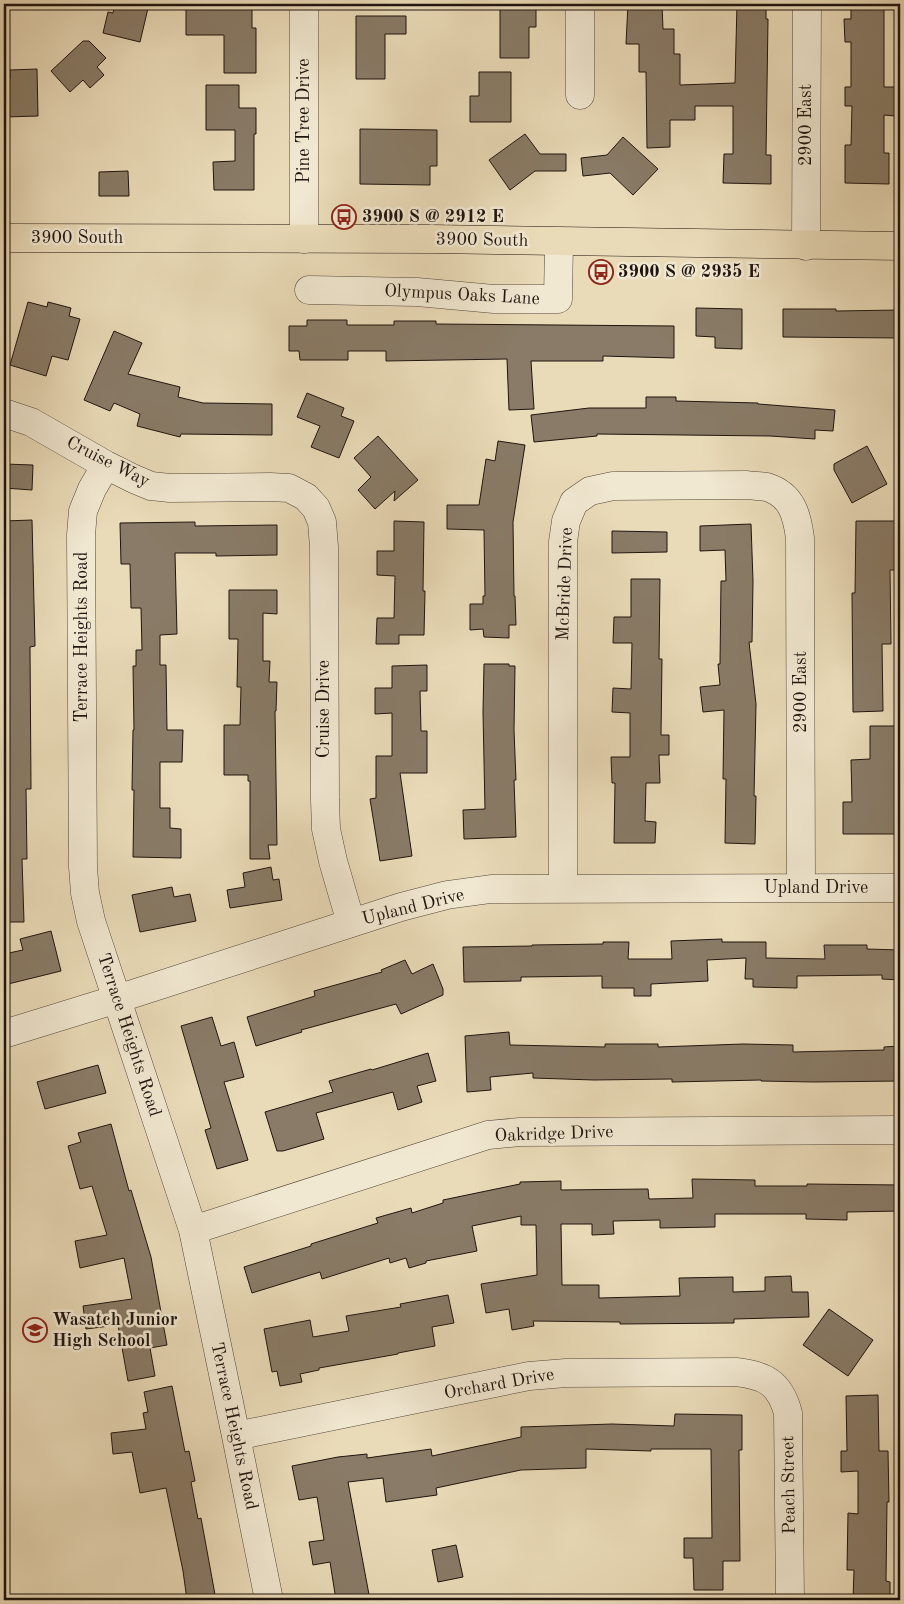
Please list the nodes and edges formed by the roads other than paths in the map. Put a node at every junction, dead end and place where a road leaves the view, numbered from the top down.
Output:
1 (304, 4) edge
2 (580, 4) edge
3 (807, 4) edge
4 (580, 95) dead end
5 (4, 238) edge
6 (304, 239) junction
7 (560, 242) junction
8 (806, 246) junction
9 (900, 246) edge
10 (309, 290) dead end
11 (4, 413) edge
12 (106, 465) junction
13 (306, 497) joint
14 (787, 498) joint
15 (563, 888) junction
16 (801, 888) junction
17 (900, 888) edge
18 (351, 922) junction
19 (117, 999) junction
20 (4, 1034) edge
21 (900, 1130) edge
22 (193, 1230) junction
23 (765, 1378) joint
24 (236, 1436) junction
25 (269, 1600) edge
26 (790, 1600) edge

1 - 6 street, Pine Tree Drive
2 - 4 street
3 - 8 street, 2900 East
5 - 6 main road, 3900 South
6 - 7 main road, 3900 South
7 - 8 main road, 3900 South
7 - 10 street, Olympus Oaks Lane
8 - 9 main road, 3900 South
11 - 12 street, Cruise Way
12 - 13 street, Cruise Way
12 - 19 street, Terrace Heights Road
13 - 18 street, Cruise Drive
14 - 15 street, McBride Drive
14 - 16 street, 2900 East
15 - 16 street, Upland Drive
15 - 18 street, Upland Drive
16 - 17 street, Upland Drive
18 - 19 street, Upland Drive
19 - 20 street, Upland Drive
19 - 22 street, Terrace Heights Road
21 - 22 street, Oakridge Drive
22 - 24 street, Terrace Heights Road
23 - 24 street, Orchard Drive
23 - 26 street, Peach Street
24 - 25 street, Terrace Heights Road

